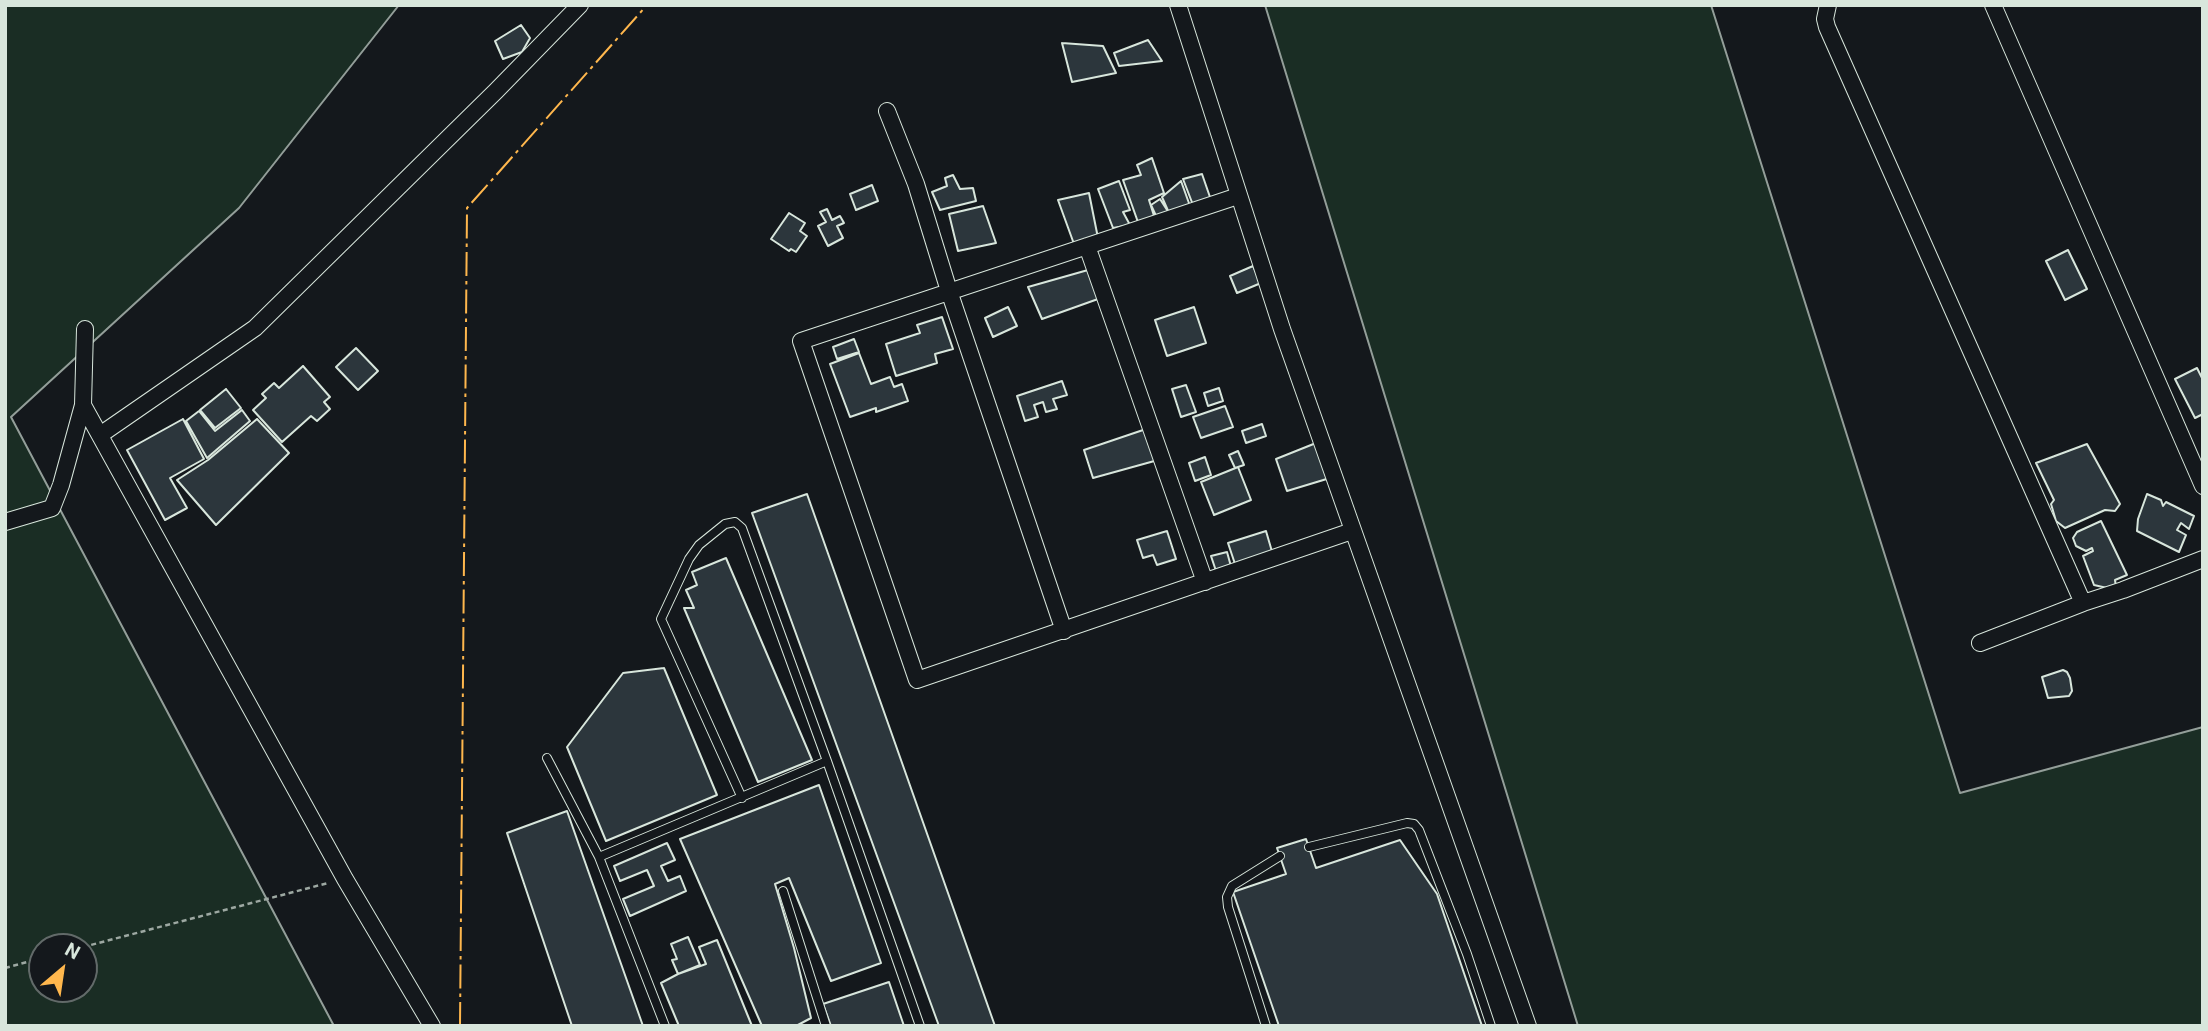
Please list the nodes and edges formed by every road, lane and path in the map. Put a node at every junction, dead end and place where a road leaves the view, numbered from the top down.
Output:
1 (580, 5) edge
2 (1178, 5) edge
3 (1828, 5) edge
4 (1993, 5) edge
5 (887, 111) dead end
6 (1238, 196) junction
7 (1087, 246) junction
8 (949, 291) junction
9 (85, 329) dead end
10 (83, 405) junction
11 (100, 435) junction
12 (2203, 486) edge
13 (5, 522) edge
14 (1352, 531) junction
15 (2203, 559) edge
16 (1205, 582) junction
17 (2083, 603) junction
18 (1064, 631) junction
19 (1980, 643) dead end
20 (547, 758) dead end
21 (827, 761) junction
22 (742, 798) junction
23 (1309, 847) dead end
24 (1280, 856) dead end
25 (599, 857) junction
26 (345, 879) junction
27 (783, 891) dead end
28 (98, 943) edge
29 (28, 962) edge
30 (5, 968) edge
31 (432, 1026) edge
32 (665, 1026) edge
33 (826, 1026) edge
34 (920, 1026) edge
35 (1266, 1026) edge
36 (1491, 1026) edge
37 (1528, 1026) edge

1 - 11 street
2 - 6 street
3 - 17 street
4 - 12 street
5 - 8 street
6 - 7 street
6 - 14 street
7 - 8 street
7 - 16 street
8 - 18 street
8 - 18 street
9 - 10 street
10 - 11 street
10 - 13 street
11 - 26 street
14 - 16 street
14 - 37 street
15 - 17 street
16 - 18 street
17 - 19 street
20 - 25 lane
21 - 22 lane
21 - 22 lane
21 - 34 lane
22 - 25 lane
23 - 36 lane
24 - 35 lane
25 - 32 lane
26 - 28 path
26 - 31 street
27 - 33 lane
29 - 30 path

